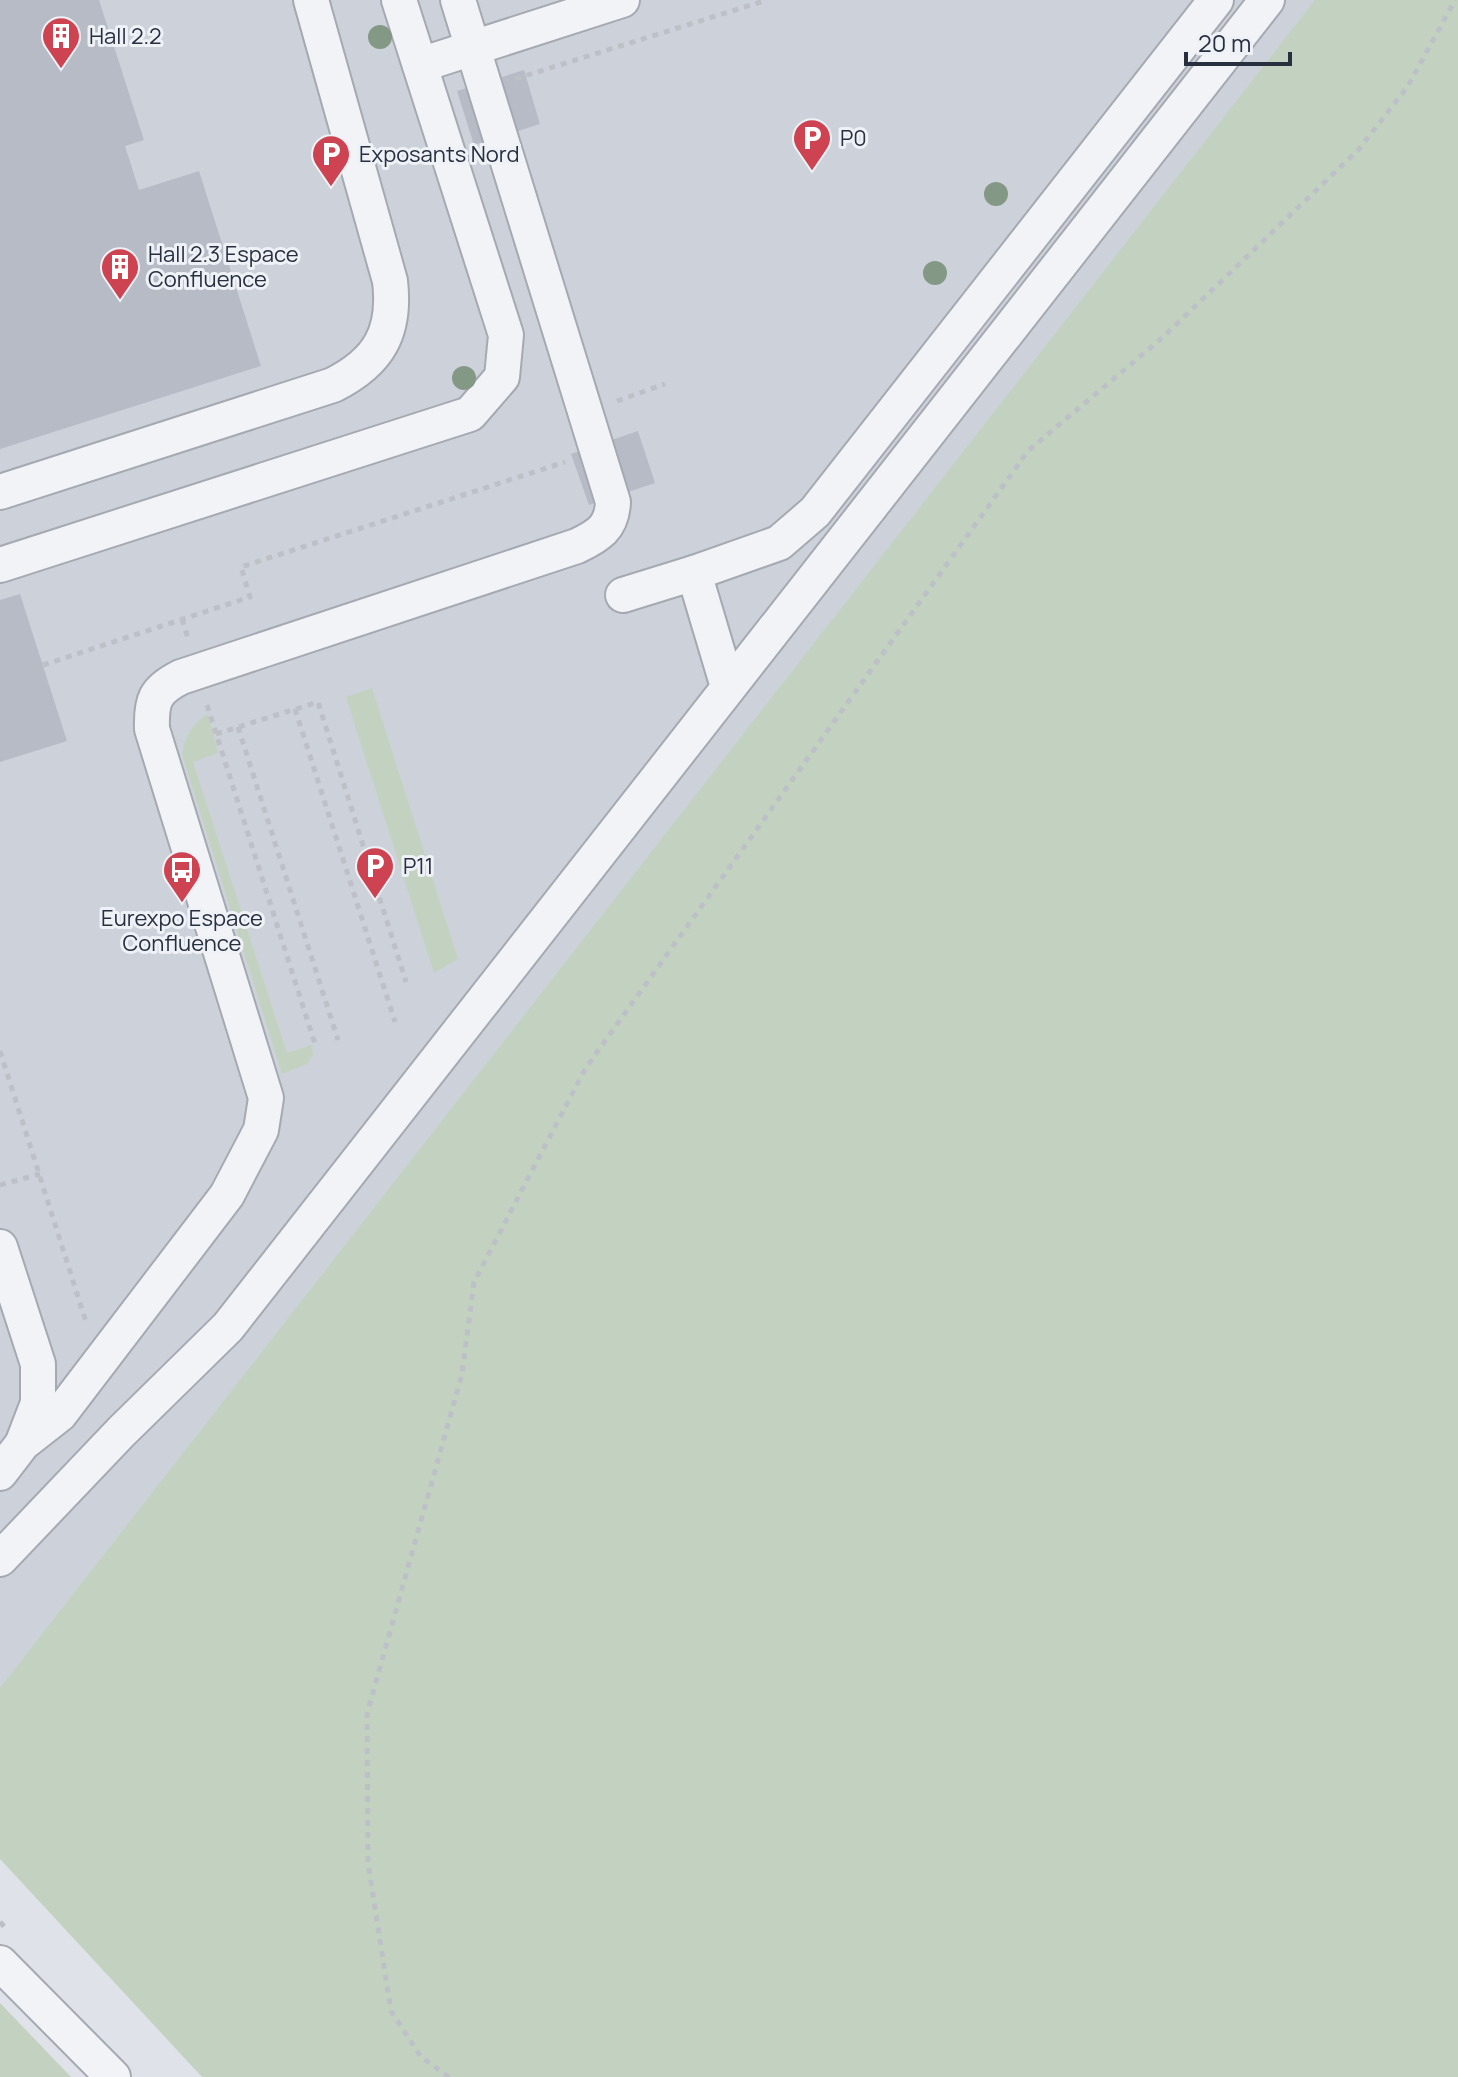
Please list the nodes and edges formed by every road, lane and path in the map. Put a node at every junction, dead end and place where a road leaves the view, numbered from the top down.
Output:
1 (311, 0) edge
2 (399, 0) edge
3 (458, 0) edge
4 (622, 0) edge
5 (767, 0) edge
6 (1216, 0) edge
7 (1267, 0) edge
8 (1455, 0) edge
9 (474, 48) junction
10 (420, 65) junction
11 (512, 80) dead end
12 (665, 384) dead end
13 (585, 412) junction
14 (571, 453) dead end
15 (0, 492) edge
16 (0, 565) edge
17 (694, 573) junction
18 (623, 595) dead end
19 (182, 619) junction
20 (43, 665) dead end
21 (197, 672) junction
22 (728, 687) junction
23 (295, 709) junction
24 (238, 727) junction
25 (216, 734) junction
26 (406, 982) dead end
27 (395, 1022) dead end
28 (338, 1040) dead end
29 (315, 1044) dead end
30 (0, 1051) edge
31 (40, 1174) junction
32 (0, 1185) edge
33 (0, 1247) edge
34 (99, 1363) junction
35 (23, 1443) junction
36 (0, 1473) edge
37 (0, 1559) edge
38 (0, 1963) edge
39 (113, 2077) edge
40 (449, 2077) edge

1 - 15 street
2 - 10 street
3 - 9 street
4 - 9 street
5 - 11 path
6 - 17 street
7 - 22 street
8 - 40 path
9 - 10 street
9 - 13 street
10 - 16 street
12 - 13 path
13 - 21 street
14 - 19 path
17 - 18 street
17 - 22 street
19 - 20 path
19 - 21 path
21 - 25 path
21 - 34 street
22 - 37 street
23 - 24 path
23 - 26 path
23 - 27 path
24 - 25 path
24 - 28 path
25 - 29 path
30 - 31 path
31 - 32 path
31 - 34 path
33 - 35 street
34 - 35 street
35 - 36 street
38 - 39 street

